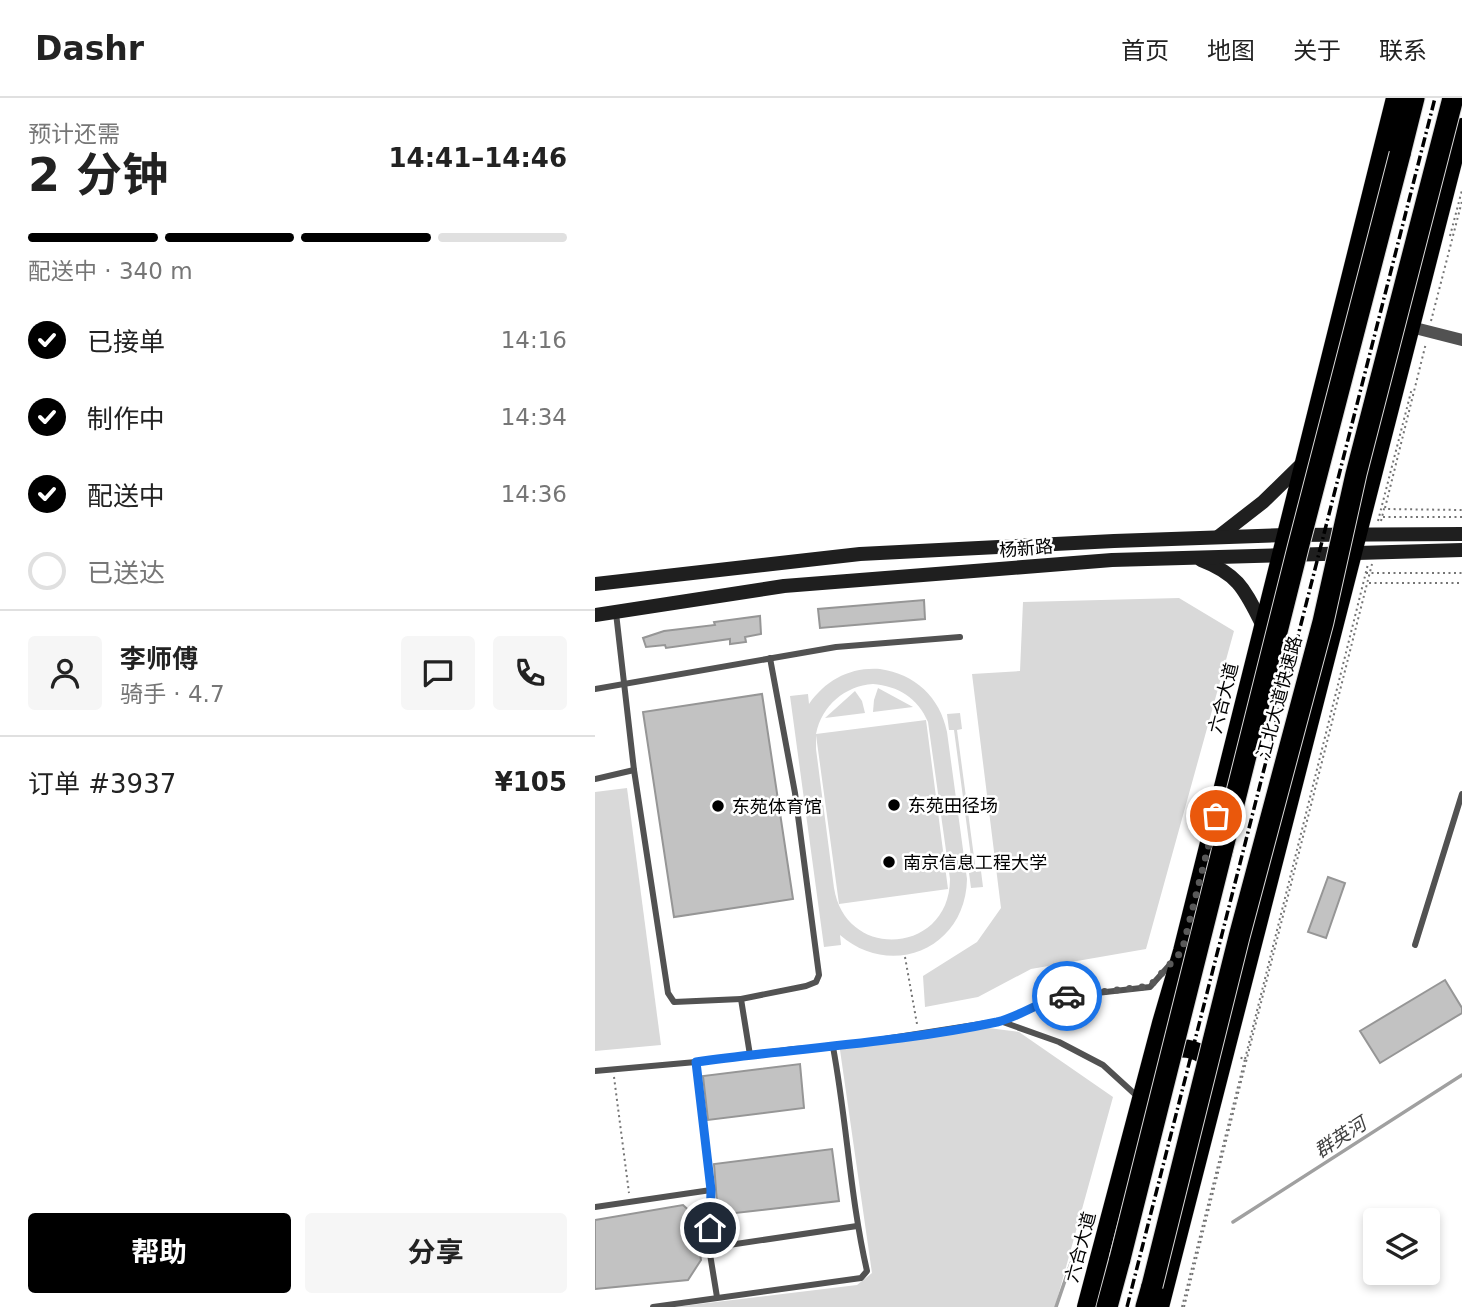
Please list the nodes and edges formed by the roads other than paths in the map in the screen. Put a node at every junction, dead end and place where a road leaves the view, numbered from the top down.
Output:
1 (1395, 98) edge
2 (1414, 98) edge
3 (1453, 98) edge
4 (1462, 130) edge
5 (1422, 330) junction
6 (1462, 340) edge
7 (1305, 461) junction
8 (1462, 534) edge
9 (1285, 535) junction
10 (1367, 535) junction
11 (1217, 537) junction
12 (1462, 550) edge
13 (1281, 554) junction
14 (1363, 554) junction
15 (1193, 557) junction
16 (595, 584) edge
17 (616, 611) junction
18 (595, 615) edge
19 (1263, 626) junction
20 (960, 637) dead end
21 (770, 657) junction
22 (625, 685) junction
23 (595, 689) edge
24 (633, 770) junction
25 (595, 779) edge
26 (1462, 794) edge
27 (1415, 945) dead end
28 (1182, 951) junction
29 (741, 999) junction
30 (1000, 1021) junction
31 (833, 1047) junction
32 (750, 1055) junction
33 (1152, 1056) junction
34 (696, 1062) junction
35 (595, 1070) edge
36 (1219, 1072) junction
37 (1141, 1099) junction
38 (711, 1190) junction
39 (595, 1207) edge
40 (857, 1226) junction
41 (709, 1248) junction
42 (717, 1297) junction
43 (1149, 1297) edge
44 (653, 1307) edge
45 (658, 1307) edge
46 (1086, 1307) edge
47 (1107, 1307) edge
48 (1160, 1307) edge

1 - 7 main road, 六合大道
2 - 47 highway, 江北大道快速路, bridge
3 - 43 highway, 江北大道快速路, bridge
4 - 5 main road
5 - 6 street
5 - 10 main road
7 - 9 main road, 六合大道
7 - 11 main road
8 - 10 main road, 杨新路
9 - 10 main road, 杨新路
9 - 11 main road, 杨新路
9 - 13 main road, 六合大道
10 - 14 main road
11 - 16 main road, 杨新路
12 - 14 main road, 杨新路
13 - 14 main road, 杨新路
13 - 15 main road, 杨新路
13 - 19 main road, 六合大道
14 - 36 main road
15 - 17 main road, 杨新路
15 - 19 main road
17 - 18 main road, 杨新路
17 - 22 lane
19 - 28 main road, 六合大道
20 - 21 lane
21 - 22 lane
21 - 29 lane
22 - 23 lane
22 - 24 lane
24 - 25 lane
24 - 29 lane
26 - 27 lane
28 - 30 lane
28 - 33 main road, 六合大道
29 - 32 lane
30 - 31 lane
30 - 37 lane
31 - 32 lane
31 - 40 lane
32 - 34 lane
33 - 36 main road
33 - 37 main road, 六合大道
34 - 35 lane
34 - 38 lane
36 - 48 main road
37 - 46 main road, 六合大道
38 - 39 lane
38 - 41 lane
40 - 41 lane
40 - 42 lane
41 - 42 lane
42 - 45 lane
44 - 45 lane

